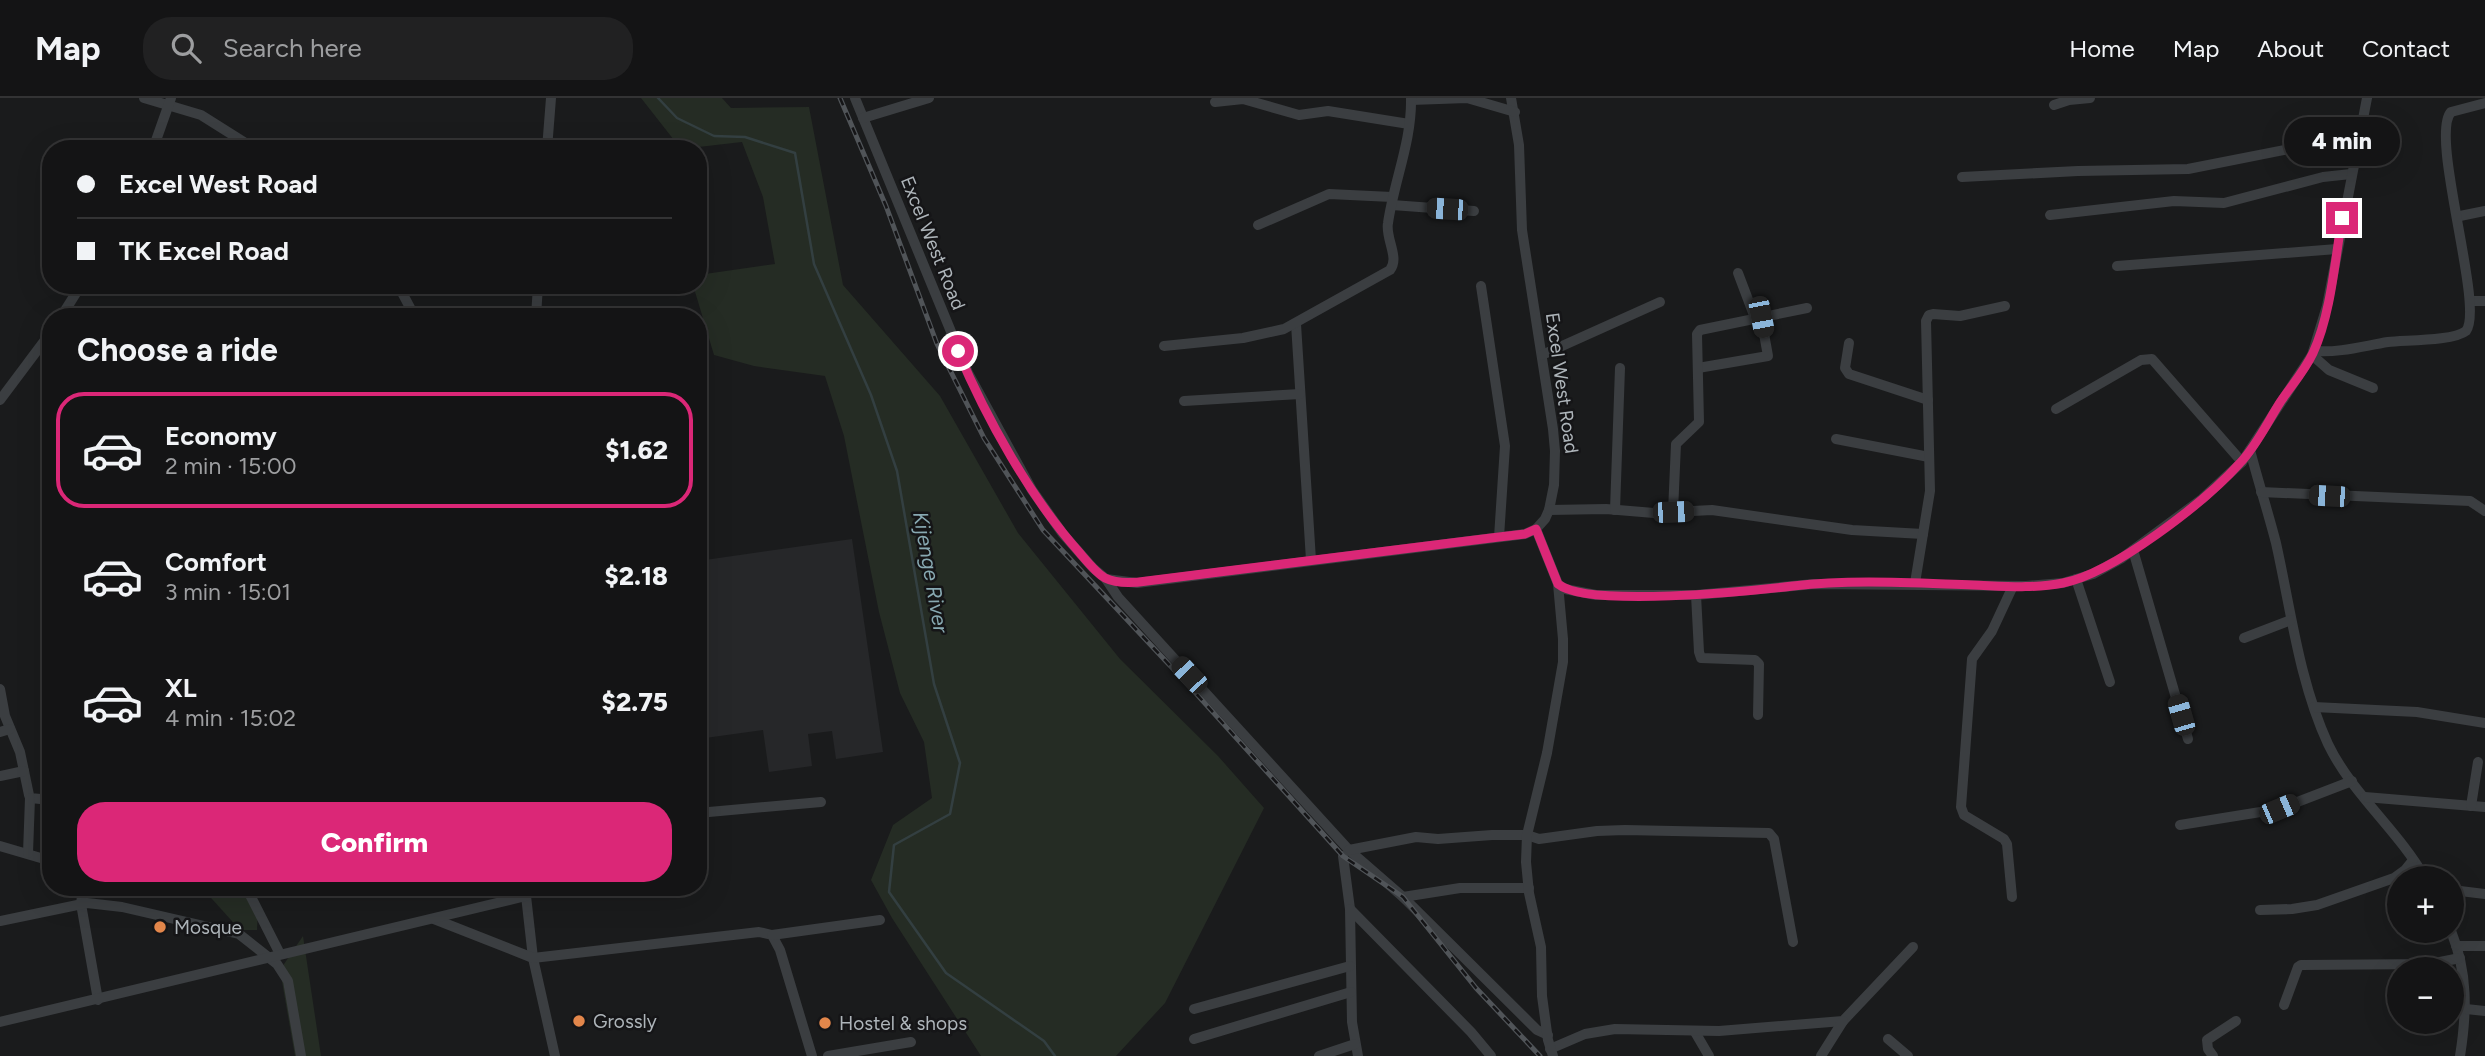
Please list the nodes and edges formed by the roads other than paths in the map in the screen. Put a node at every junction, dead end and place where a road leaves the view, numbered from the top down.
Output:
1 (144, 98) edge
2 (551, 98) edge
3 (855, 98) edge
4 (929, 98) edge
5 (1511, 98) edge
6 (2090, 98) edge
7 (2367, 98) edge
8 (1411, 99) edge
9 (169, 102) edge
10 (1215, 102) dead end
11 (2485, 103) edge
12 (2054, 105) dead end
13 (1515, 112) junction
14 (863, 118) junction
15 (1409, 124) junction
16 (2360, 135) junction
17 (156, 140) edge
18 (241, 140) edge
19 (548, 140) edge
20 (2351, 174) junction
21 (1962, 177) dead end
22 (1392, 201) junction
23 (1474, 211) dead end
24 (2485, 211) edge
25 (2050, 215) dead end
26 (2460, 216) junction
27 (1258, 225) dead end
28 (2337, 249) junction
29 (2117, 266) dead end
30 (1738, 273) dead end
31 (1481, 286) dead end
32 (2473, 301) junction
33 (2485, 301) edge
34 (1660, 302) dead end
35 (2005, 306) dead end
36 (1807, 308) dead end
37 (1758, 318) junction
38 (1296, 324) junction
39 (1849, 343) dead end
40 (42, 344) edge
41 (1164, 346) dead end
42 (2313, 353) junction
43 (1542, 355) junction
44 (1620, 368) dead end
45 (1698, 368) junction
46 (2373, 388) dead end
47 (1300, 394) junction
48 (0, 400) edge
49 (1928, 400) junction
50 (1184, 401) dead end
51 (2056, 409) dead end
52 (1836, 439) dead end
53 (2250, 450) junction
54 (1929, 457) junction
55 (2242, 462) junction
56 (2261, 492) junction
57 (1549, 510) junction
58 (1615, 510) junction
59 (2485, 511) edge
60 (1673, 512) junction
61 (1536, 529) junction
62 (1923, 534) junction
63 (1499, 537) junction
64 (2133, 550) junction
65 (1311, 560) junction
66 (1106, 579) junction
67 (2076, 579) junction
68 (1915, 583) junction
69 (1558, 584) junction
70 (2013, 586) junction
71 (1696, 596) junction
72 (2291, 620) junction
73 (2244, 638) dead end
74 (2110, 681) dead end
75 (0, 689) edge
76 (2314, 707) junction
77 (1758, 715) dead end
78 (2485, 723) edge
79 (5, 730) edge
80 (2188, 739) dead end
81 (2478, 762) dead end
82 (24, 772) junction
83 (0, 776) edge
84 (2352, 781) junction
85 (2365, 797) junction
86 (30, 798) junction
87 (42, 799) edge
88 (821, 802) dead end
89 (2471, 806) junction
90 (2485, 807) edge
91 (707, 812) edge
92 (2180, 825) dead end
93 (1527, 835) junction
94 (0, 846) edge
95 (28, 853) junction
96 (1346, 853) junction
97 (42, 858) edge
98 (2413, 860) junction
99 (2417, 866) edge
100 (1529, 888) junction
101 (2464, 891) edge
102 (2485, 894) edge
103 (82, 896) edge
104 (251, 896) edge
105 (512, 896) edge
106 (526, 896) edge
107 (1403, 897) junction
108 (2012, 897) dead end
109 (81, 904) junction
110 (1350, 909) junction
111 (2260, 910) dead end
112 (433, 919) junction
113 (880, 920) dead end
114 (0, 921) edge
115 (772, 935) junction
116 (1793, 942) dead end
117 (2455, 943) edge
118 (2456, 946) junction
119 (2485, 946) edge
120 (1913, 947) dead end
121 (280, 954) junction
122 (267, 957) junction
123 (2460, 957) edge
124 (533, 958) junction
125 (2387, 964) edge
126 (1350, 966) junction
127 (2464, 977) edge
128 (1351, 992) junction
129 (98, 1000) junction
130 (2284, 1005) dead end
131 (1194, 1009) dead end
132 (2466, 1009) junction
133 (2485, 1011) edge
134 (1843, 1021) junction
135 (2236, 1021) dead end
136 (0, 1023) edge
137 (1695, 1032) junction
138 (1548, 1035) junction
139 (1194, 1039) dead end
140 (1888, 1039) dead end
141 (911, 1042) dead end
142 (1355, 1044) junction
143 (1552, 1053) edge
144 (301, 1056) edge
145 (555, 1056) edge
146 (812, 1056) edge
147 (828, 1056) edge
148 (1319, 1056) edge
149 (1357, 1056) edge
150 (1491, 1056) edge
151 (1709, 1056) edge
152 (1821, 1056) edge
153 (1908, 1056) edge
154 (2213, 1056) edge
155 (2460, 1056) edge

1 - 9 street
2 - 19 street
3 - 14 street, Excel West Road
4 - 14 street
5 - 13 street, Excel West Road
6 - 12 street
7 - 16 street
8 - 13 street
8 - 15 street
9 - 17 street
9 - 18 street
10 - 15 street
11 - 26 street
13 - 43 street, Excel West Road
14 - 66 street, Excel West Road
15 - 22 street
16 - 20 street
16 - 21 street
20 - 25 street
20 - 28 street
22 - 23 street
22 - 27 street
22 - 38 street
24 - 26 street
26 - 32 street
28 - 29 street
28 - 42 street
30 - 37 street
31 - 63 street
32 - 33 street
32 - 42 street
34 - 43 street
35 - 49 street
36 - 37 street
37 - 45 street
37 - 45 street
38 - 41 street
38 - 47 street
39 - 49 street
40 - 48 street
42 - 46 street
42 - 53 street
43 - 57 street, Excel West Road
44 - 58 street
45 - 60 street
47 - 50 street
47 - 65 street
49 - 54 street
51 - 55 street
52 - 54 street
53 - 55 street
53 - 56 street
54 - 62 street
55 - 64 street
56 - 59 street
56 - 72 street
57 - 58 street
57 - 61 street, Excel West Road
58 - 60 street
60 - 62 street
61 - 63 street
61 - 69 street
62 - 68 street
63 - 65 street
64 - 67 street
64 - 80 street
65 - 66 street
66 - 96 street, Excel West Road
67 - 70 street
67 - 74 street
68 - 70 street
68 - 71 street
69 - 71 street
69 - 93 street
70 - 108 street
71 - 77 street
72 - 73 street
72 - 76 street
75 - 79 street
76 - 78 street
76 - 84 street
79 - 82 street
81 - 89 street
82 - 83 street
82 - 86 street
84 - 85 street
84 - 92 street
85 - 89 street
85 - 98 street
86 - 87 street
86 - 95 street
88 - 91 street
89 - 90 street
93 - 96 street
93 - 100 street
93 - 116 street
94 - 95 street
95 - 97 street
96 - 107 street, Excel West Road
96 - 110 street
98 - 99 street
98 - 111 street
100 - 107 street
100 - 138 street
101 - 102 street
103 - 109 street
104 - 121 street
105 - 112 street
106 - 124 street
107 - 138 street, Excel West Road
109 - 114 street
109 - 122 street
109 - 129 street
110 - 126 street
110 - 150 street
112 - 121 street
112 - 124 street
113 - 115 street
115 - 124 street
115 - 146 street
117 - 118 street
118 - 119 street
118 - 123 street
120 - 134 street
121 - 122 street
122 - 129 street
122 - 144 street
124 - 145 street
125 - 130 street
126 - 128 street
126 - 131 street
127 - 132 street
128 - 139 street
128 - 142 street
129 - 136 street
132 - 133 street
132 - 155 street
134 - 137 street
134 - 152 street
135 - 154 street
137 - 143 street
137 - 151 street
138 - 143 street
140 - 153 street
141 - 147 street
142 - 148 street
142 - 149 street

